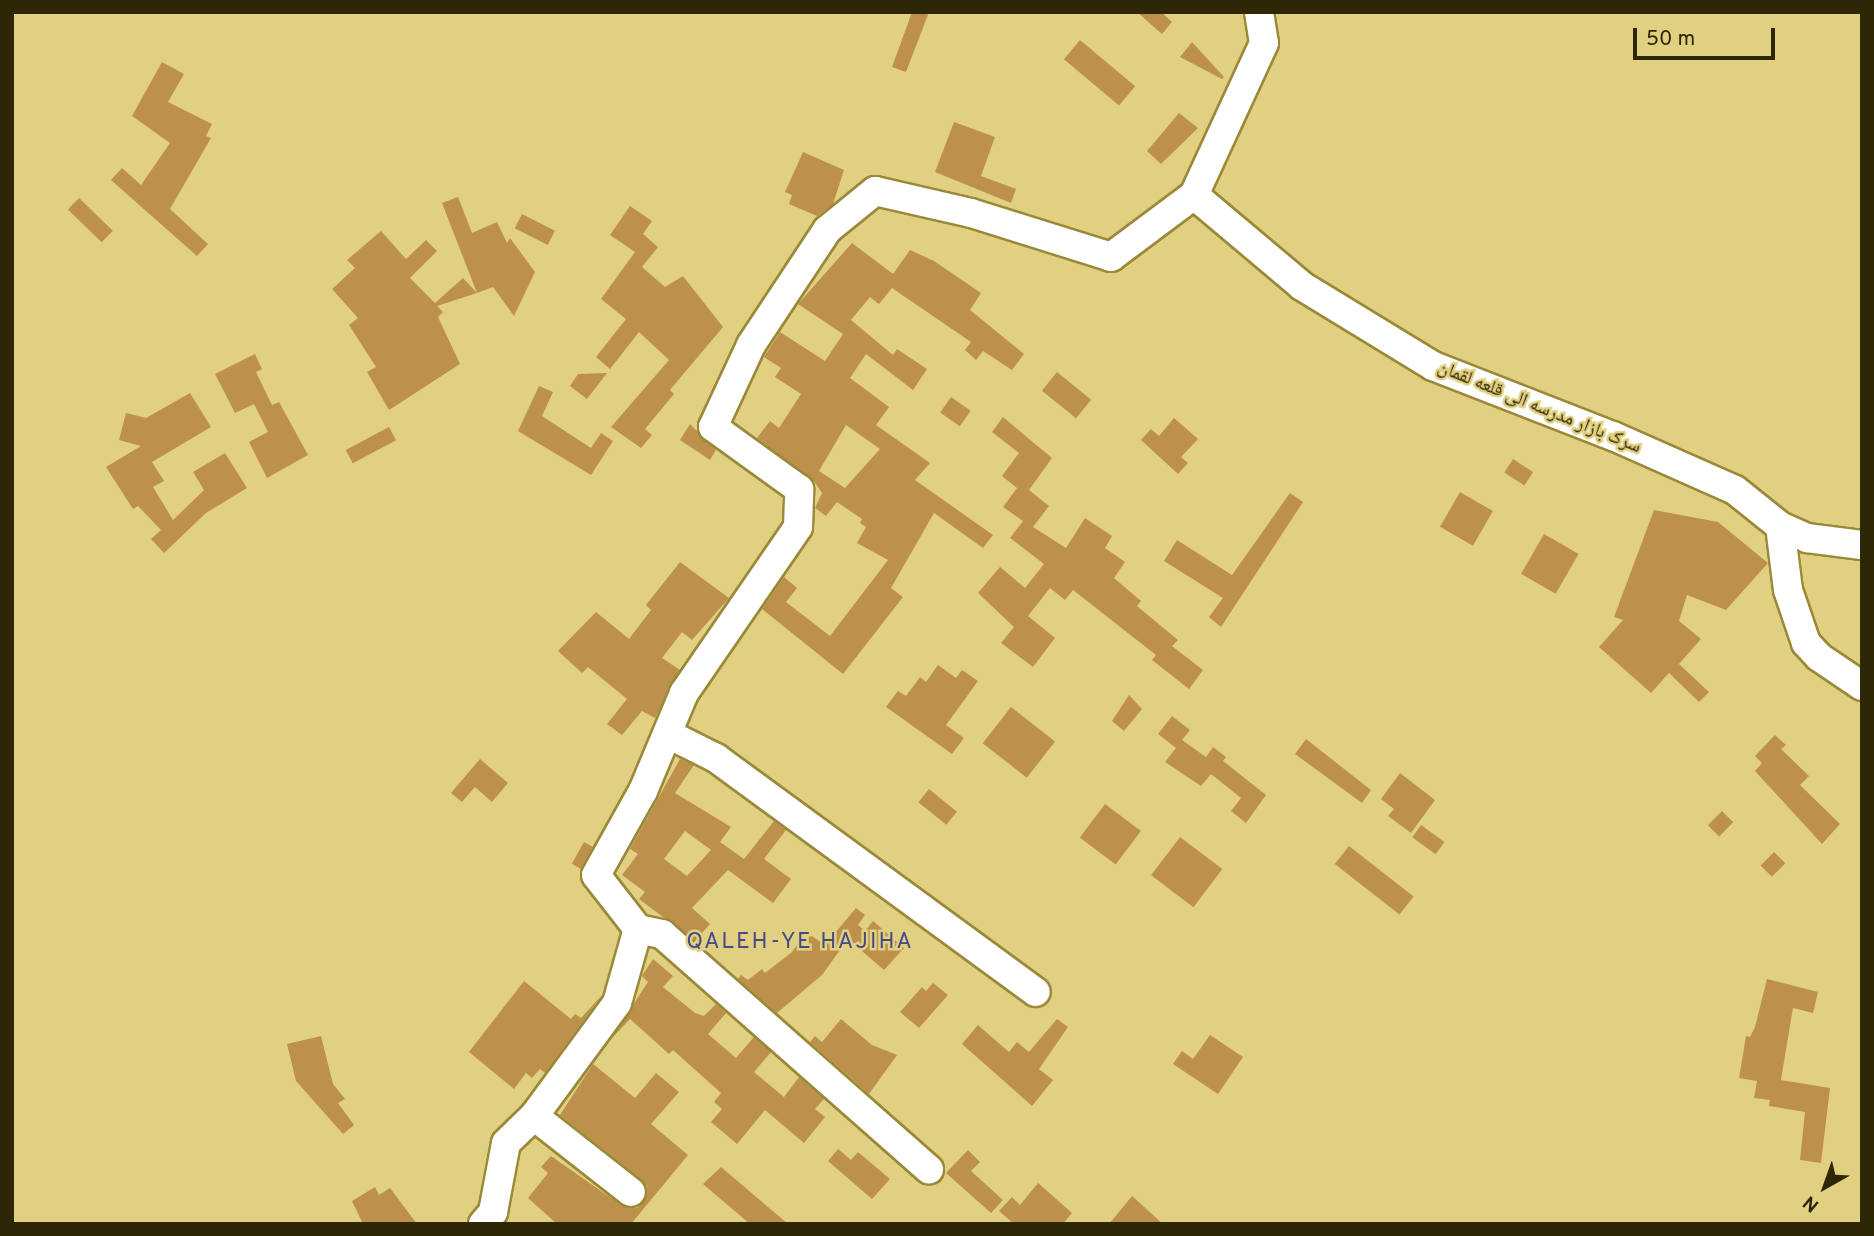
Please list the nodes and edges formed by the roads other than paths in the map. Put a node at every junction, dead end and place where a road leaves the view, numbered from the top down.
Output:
1 (1259, 12) edge
2 (1194, 195) junction
3 (1780, 526) junction
4 (1862, 545) edge
5 (1862, 686) edge
6 (668, 734) junction
7 (638, 929) junction
8 (1036, 992) dead end
9 (534, 1116) junction
10 (929, 1169) dead end
11 (631, 1192) dead end
12 (494, 1220) edge

1 - 2 street
2 - 3 street, سرک بازار مدرسه الی قلعه لقمان
2 - 6 street
3 - 4 street, سرک بازار مدرسه الی قلعه لقمان
3 - 5 street
6 - 7 street
6 - 8 street
7 - 9 street
7 - 10 street
9 - 11 street
9 - 12 street

